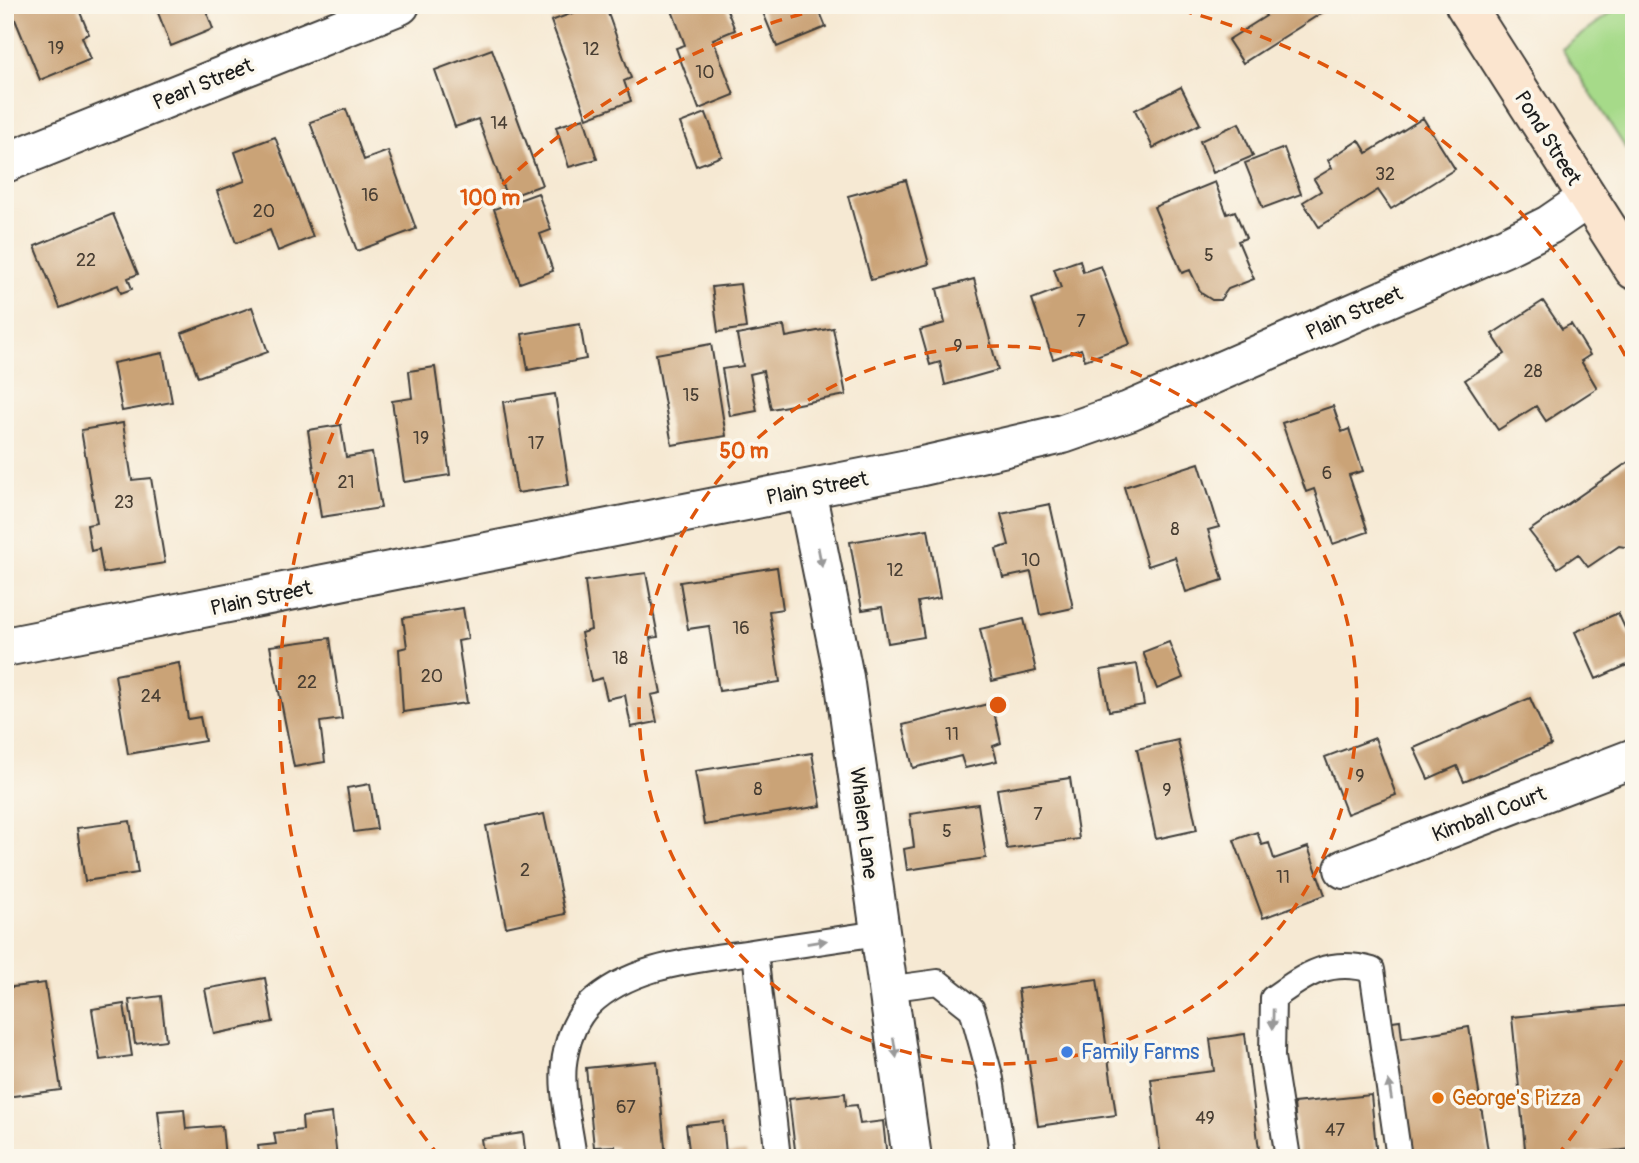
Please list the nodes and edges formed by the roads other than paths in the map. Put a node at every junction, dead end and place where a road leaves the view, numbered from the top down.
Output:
1 (400, 5) edge
2 (1465, 5) edge
3 (5, 163) edge
4 (1587, 199) junction
5 (1634, 270) edge
6 (806, 490) junction
7 (5, 647) edge
8 (1634, 758) edge
9 (1344, 870) dead end
10 (878, 933) junction
11 (755, 952) junction
12 (886, 989) junction
13 (574, 1158) edge
14 (778, 1158) edge
15 (912, 1158) edge
16 (1003, 1158) edge
17 (1288, 1158) edge
18 (1399, 1158) edge

1 - 3 street, Pearl Street
2 - 4 street, Pond Street
4 - 5 street, Pond Street
4 - 6 street, Plain Street
6 - 7 street, Plain Street
6 -> 10 street, Whalen Lane
8 - 9 street, Kimball Court
11 -> 10 lane
10 - 12 street, Whalen Lane
11 - 13 lane
11 - 14 lane
12 -> 15 street, Whalen Lane
12 - 16 lane
18 -> 17 lane

